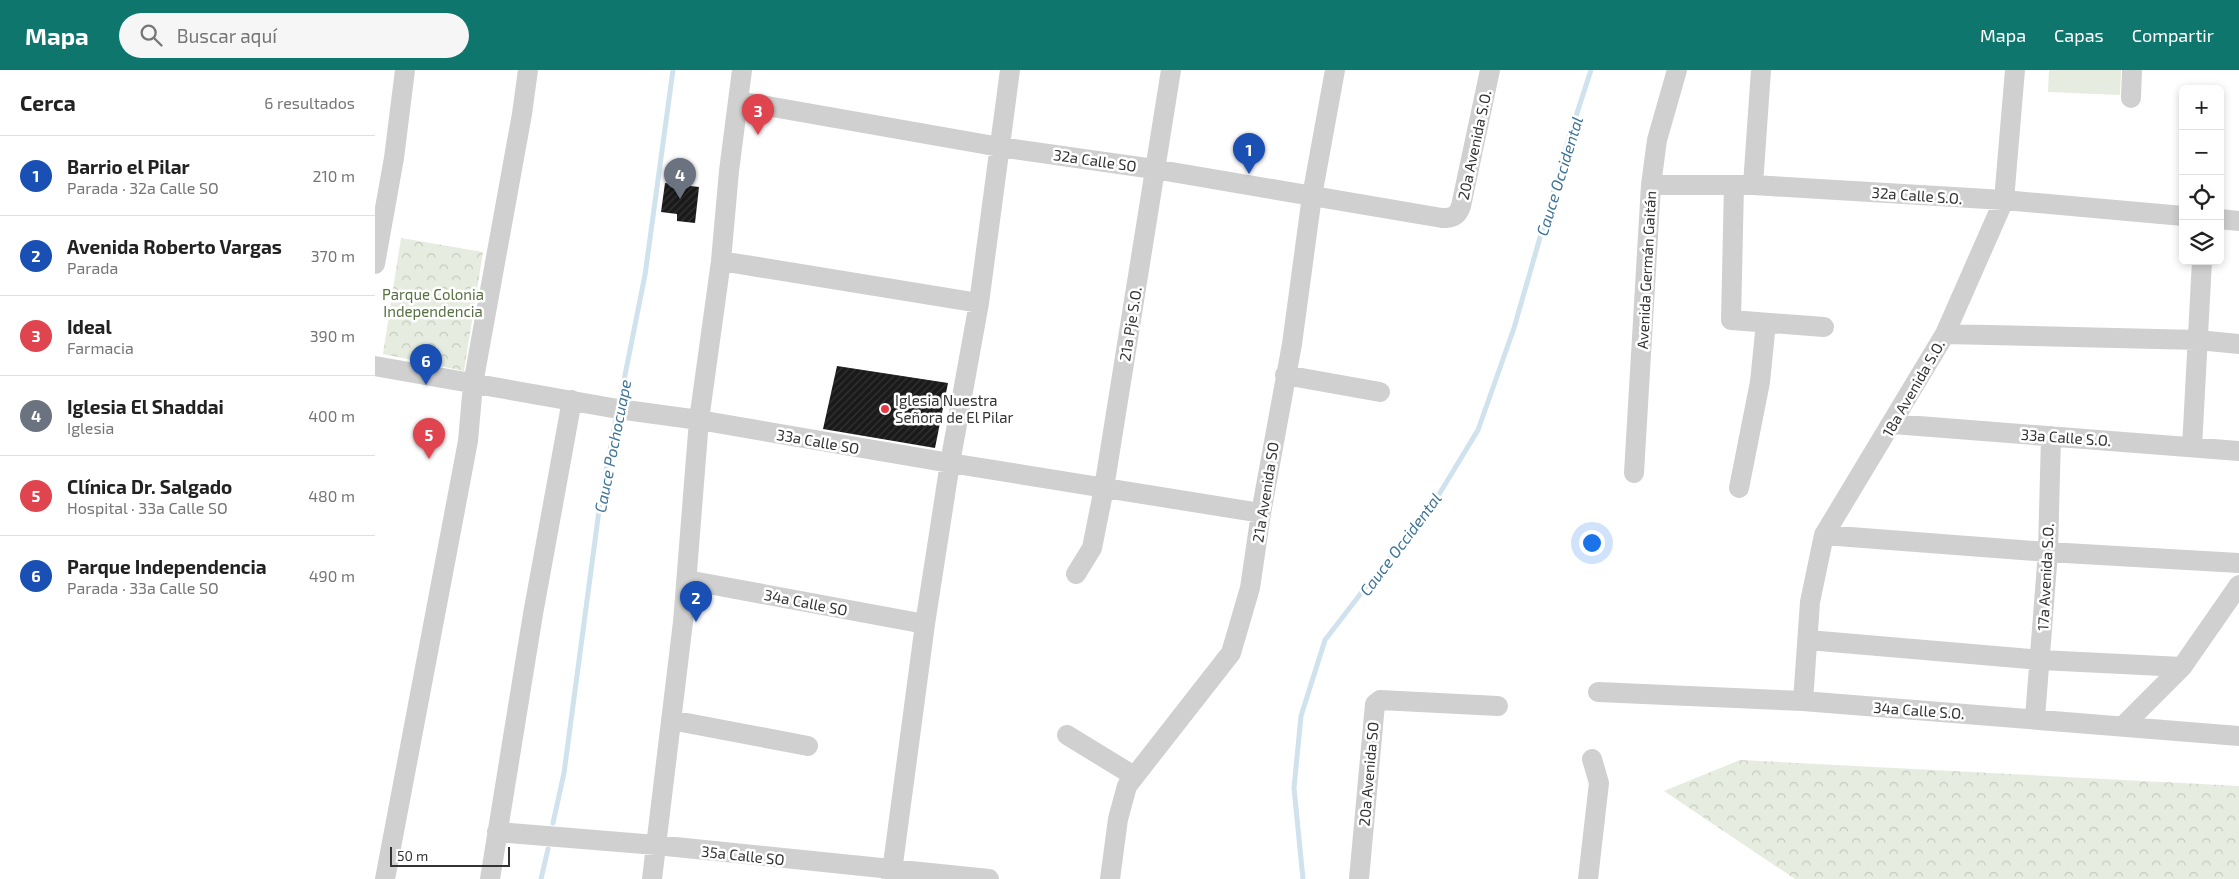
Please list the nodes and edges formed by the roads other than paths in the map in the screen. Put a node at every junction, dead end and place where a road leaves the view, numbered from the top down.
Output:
1 (405, 70) edge
2 (528, 70) edge
3 (742, 70) edge
4 (1011, 70) edge
5 (1171, 70) edge
6 (1335, 70) edge
7 (1490, 70) edge
8 (1677, 70) edge
9 (1761, 70) edge
10 (2015, 70) edge
11 (2131, 70) edge
12 (2131, 98) dead end
13 (738, 101) junction
14 (1000, 147) junction
15 (1154, 169) junction
16 (1651, 185) junction
17 (1744, 185) junction
18 (1312, 196) junction
19 (2003, 200) junction
20 (2179, 216) edge
21 (1452, 218) joint
22 (2224, 220) edge
23 (2239, 221) edge
24 (721, 261) junction
25 (375, 264) edge
26 (2202, 265) edge
27 (979, 303) junction
28 (1766, 323) junction
29 (1824, 327) dead end
30 (1945, 334) junction
31 (2197, 340) junction
32 (2239, 344) edge
33 (375, 366) edge
34 (1285, 374) junction
35 (473, 384) junction
36 (1380, 392) dead end
37 (572, 400) junction
38 (699, 420) junction
39 (1893, 424) junction
40 (2051, 436) junction
41 (2192, 447) junction
42 (2239, 451) edge
43 (950, 463) junction
44 (1634, 474) dead end
45 (1104, 488) junction
46 (1739, 488) dead end
47 (1261, 513) junction
48 (1825, 535) junction
49 (2048, 552) junction
50 (2239, 563) edge
51 (1076, 574) dead end
52 (687, 580) junction
53 (2239, 585) edge
54 (925, 624) junction
55 (1808, 640) junction
56 (2041, 660) junction
57 (2182, 667) junction
58 (1597, 692) dead end
59 (1803, 701) junction
60 (1498, 706) dead end
61 (2035, 718) junction
62 (671, 720) junction
63 (2123, 726) junction
64 (1067, 735) dead end
65 (2239, 736) edge
66 (808, 746) dead end
67 (1592, 760) dead end
68 (1135, 776) junction
69 (497, 832) junction
70 (656, 845) junction
71 (891, 875) edge
72 (385, 879) edge
73 (490, 879) edge
74 (652, 879) edge
75 (989, 879) edge
76 (1110, 879) edge
77 (1359, 879) edge
78 (1588, 879) edge

1 - 25 street
2 - 35 street
3 - 13 street
4 - 14 street
5 - 15 street, 21a Pje S.O.
6 - 18 street, 21a Avenida SO
7 - 21 street, 20a Avenida S.O.
8 - 16 street, Avenida Germán Gaitán
9 - 17 street
10 - 19 street, 18a Avenida S.O.
11 - 12 street
13 - 14 street, 32a Calle SO
13 - 24 street
14 - 15 street, 32a Calle SO
14 - 27 street
15 - 18 street, 32a Calle SO
15 - 45 street, 21a Pje S.O.
16 - 17 street, 32a Calle S.O.
16 - 44 street, Avenida Germán Gaitán
17 - 19 street, 32a Calle S.O.
17 - 28 street
18 - 21 street, 32a Calle SO
18 - 34 street, 21a Avenida SO
19 - 20 street, 32a Calle S.O.
19 - 30 street, 18a Avenida S.O.
22 - 23 street
24 - 27 street
24 - 38 street
26 - 31 street
27 - 43 street
28 - 29 street
28 - 46 street
30 - 31 street
30 - 39 street, 18a Avenida S.O.
31 - 32 street
31 - 41 street
33 - 35 street, 33a Calle SO
34 - 36 street
34 - 47 street, 21a Avenida SO
35 - 37 street, 33a Calle SO
35 - 72 street
37 - 38 street, 33a Calle SO
37 - 69 street
38 - 43 street, 33a Calle SO
38 - 52 street
39 - 40 street, 33a Calle S.O.
39 - 48 street, 18a Avenida S.O.
40 - 41 street, 33a Calle S.O.
40 - 49 street, 17a Avenida S.O.
41 - 42 street, 33a Calle S.O.
43 - 45 street, 33a Calle SO
43 - 54 street
45 - 47 street, 33a Calle SO
45 - 51 street, 21a Pje S.O.
47 - 68 street, 21a Avenida SO
48 - 49 street
48 - 55 street, 18a Avenida S.O.
49 - 50 street
49 - 56 street, 17a Avenida S.O.
52 - 54 street, 34a Calle SO
52 - 62 street
53 - 57 street
54 - 71 street
55 - 56 street
55 - 59 street, 18a Avenida S.O.
56 - 57 street
56 - 61 street, 17a Avenida S.O.
57 - 63 street
58 - 59 street, 34a Calle S.O.
59 - 61 street, 34a Calle S.O.
60 - 77 street, 20a Avenida SO
61 - 63 street, 34a Calle S.O.
62 - 66 street
62 - 70 street
63 - 65 street, 34a Calle S.O.
64 - 68 street
67 - 78 street
68 - 76 street, 21a Avenida SO
69 - 70 street, 35a Calle SO
69 - 73 street
70 - 71 street, 35a Calle SO
70 - 74 street
71 - 75 street, 35a Calle SO

